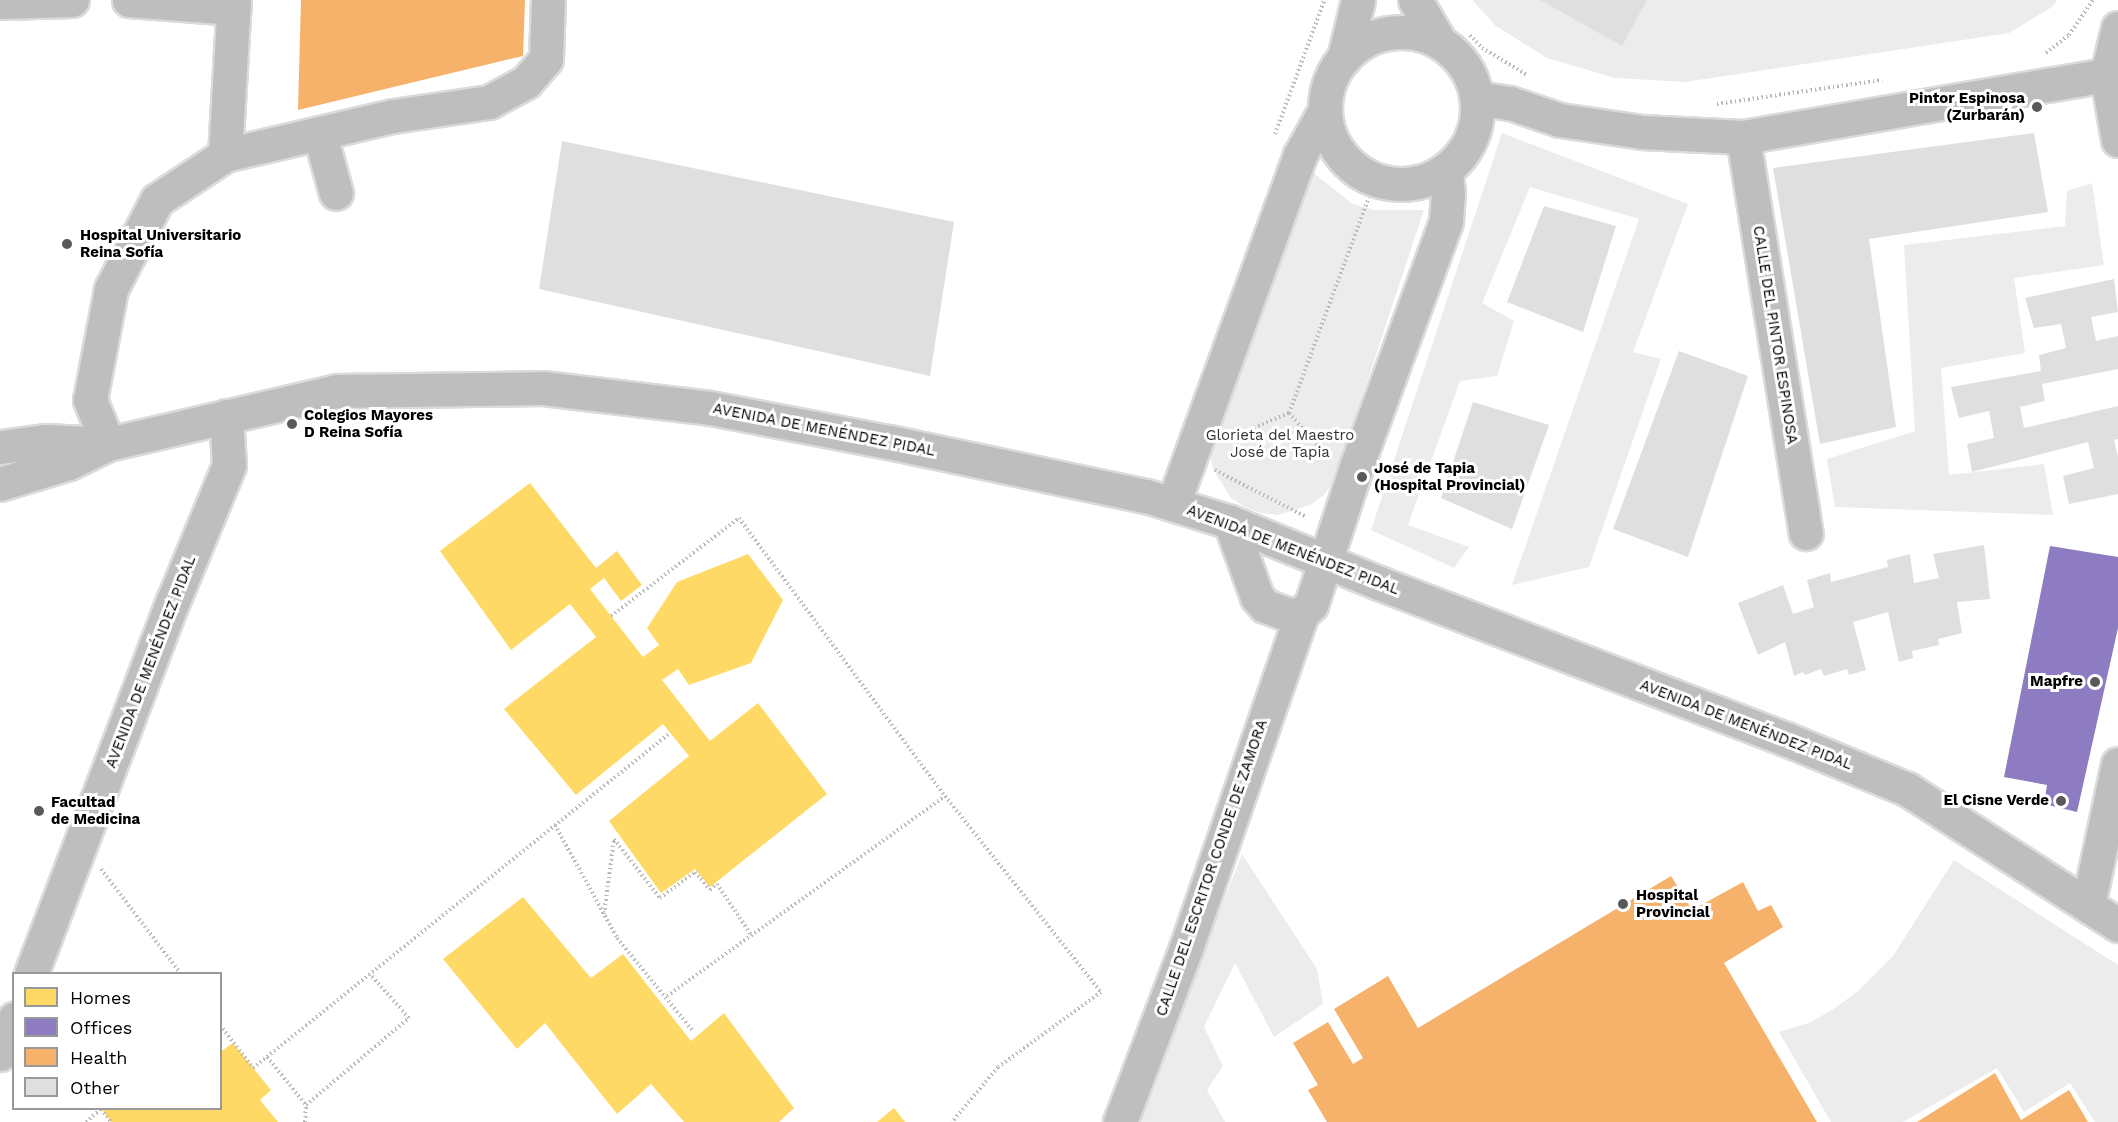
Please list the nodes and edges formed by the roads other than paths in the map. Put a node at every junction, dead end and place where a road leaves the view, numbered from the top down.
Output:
1 (72, 0) edge
2 (129, 0) edge
3 (548, 0) edge
4 (1358, 0) edge
5 (1415, 0) edge
6 (0, 3) edge
7 (234, 4) edge
8 (2118, 28) edge
9 (1454, 37) junction
10 (1344, 58) junction
11 (2112, 74) edge
12 (1477, 98) junction
13 (1324, 110) junction
14 (320, 135) junction
15 (1743, 136) junction
16 (2118, 140) edge
17 (225, 155) junction
18 (1446, 171) junction
19 (336, 193) dead end
20 (226, 416) junction
21 (108, 444) junction
22 (0, 447) edge
23 (0, 484) edge
24 (1173, 504) junction
25 (1230, 522) junction
26 (1806, 533) dead end
27 (1326, 561) junction
28 (1302, 613) junction
29 (2118, 764) edge
30 (2088, 905) junction
31 (2118, 925) edge
32 (32, 972) edge
33 (12, 1024) edge
34 (0, 1054) edge
35 (1120, 1122) edge

1 - 6 street
2 - 7 street
3 - 14 street
4 - 10 street
5 - 9 street
7 - 17 street
8 - 11 street
9 - 10 street
9 - 12 street
10 - 13 street
11 - 15 street
11 - 16 street
12 - 15 street
12 - 18 street
13 - 18 street
13 - 24 street
14 - 17 street
14 - 19 street
15 - 26 street, CALLE DEL PINTOR ESPINOSA
17 - 21 street
18 - 27 street
20 - 21 street, AVENIDA DE MENÉNDEZ PIDAL
20 - 24 street, AVENIDA DE MENÉNDEZ PIDAL
20 - 32 street, AVENIDA DE MENÉNDEZ PIDAL
21 - 22 street, AVENIDA DE MENÉNDEZ PIDAL
21 - 23 street, AVENIDA DE MENÉNDEZ PIDAL
24 - 25 street, AVENIDA DE MENÉNDEZ PIDAL
25 - 27 street, AVENIDA DE MENÉNDEZ PIDAL
25 - 28 street
27 - 28 street, CALLE DEL ESCRITOR CONDE DE ZAMORA
27 - 30 street, AVENIDA DE MENÉNDEZ PIDAL
28 - 35 street, CALLE DEL ESCRITOR CONDE DE ZAMORA
29 - 30 street
30 - 31 street, AVENIDA DE MENÉNDEZ PIDAL
33 - 34 street

